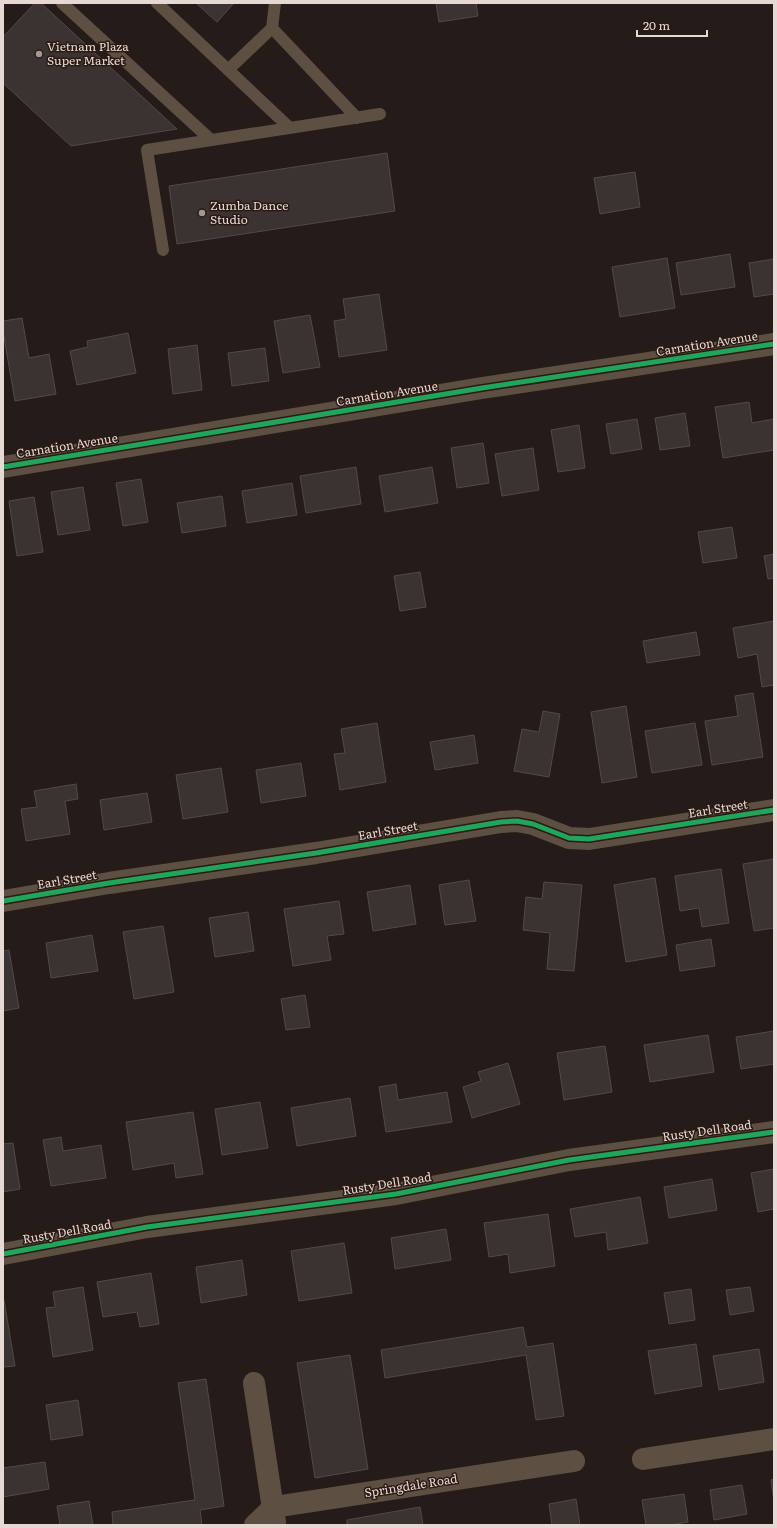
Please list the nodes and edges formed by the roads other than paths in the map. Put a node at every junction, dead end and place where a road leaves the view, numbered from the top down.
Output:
1 (62, 3) edge
2 (157, 3) edge
3 (275, 3) edge
4 (272, 28) junction
5 (228, 70) junction
6 (380, 114) dead end
7 (357, 118) junction
8 (290, 128) junction
9 (211, 140) junction
10 (163, 250) dead end
11 (774, 344) edge
12 (3, 467) edge
13 (774, 810) edge
14 (3, 901) edge
15 (774, 1132) edge
16 (3, 1254) edge
17 (254, 1383) dead end
18 (774, 1439) edge
19 (643, 1459) dead end
20 (574, 1461) dead end
21 (275, 1516) edge
22 (255, 1525) edge

1 - 9 lane
2 - 5 lane
3 - 4 lane
4 - 5 lane
4 - 7 lane
5 - 8 lane
6 - 7 lane
7 - 8 lane
8 - 9 lane
9 - 10 lane
11 - 12 street, Carnation Avenue
13 - 14 street, Earl Street
15 - 16 street, Rusty Dell Road
17 - 21 street
18 - 19 street
20 - 21 street, Springdale Road
21 - 22 street

